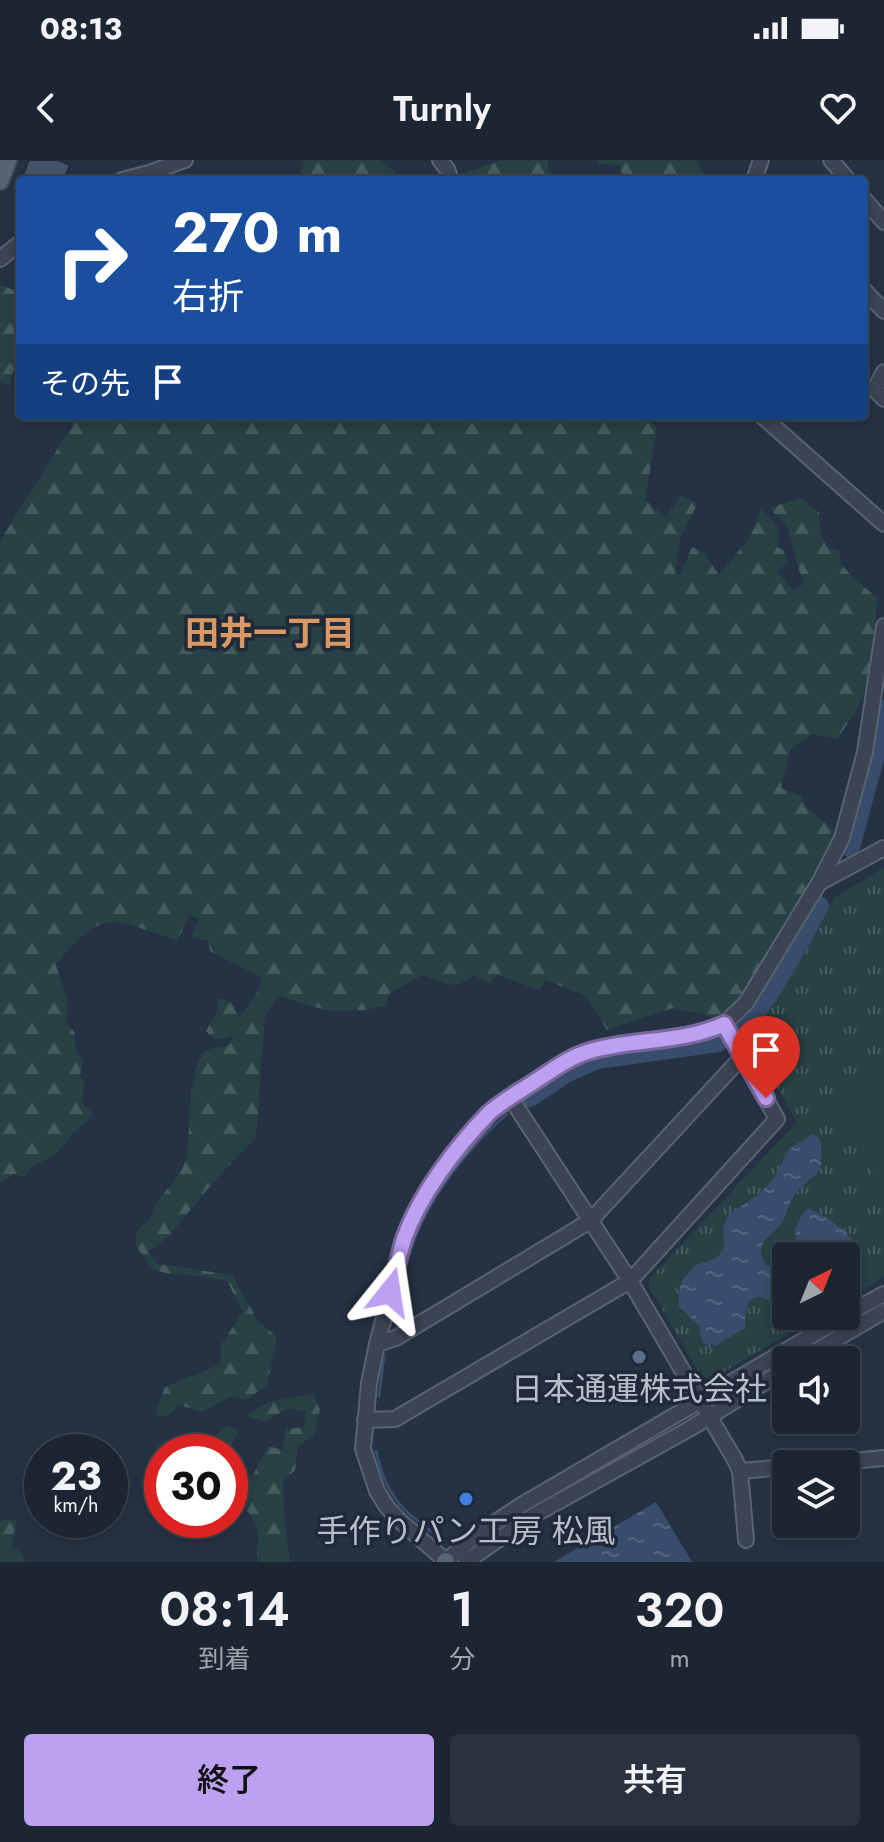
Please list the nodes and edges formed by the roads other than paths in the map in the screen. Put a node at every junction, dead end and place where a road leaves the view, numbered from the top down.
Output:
1 (8, 160) edge
2 (185, 160) edge
3 (831, 160) edge
4 (137, 176) edge
5 (845, 176) edge
6 (0, 181) edge
7 (868, 204) edge
8 (884, 222) edge
9 (16, 246) edge
10 (0, 259) edge
11 (868, 294) edge
12 (884, 311) edge
13 (884, 372) edge
14 (884, 399) edge
15 (767, 420) edge
16 (883, 521) edge
17 (884, 626) edge
18 (884, 848) edge
19 (819, 883) junction
20 (724, 1024) junction
21 (742, 1057) junction
22 (510, 1097) junction
23 (590, 1221) junction
24 (630, 1281) junction
25 (884, 1294) edge
26 (860, 1308) edge
27 (884, 1311) edge
28 (821, 1330) edge
29 (377, 1344) junction
30 (825, 1346) edge
31 (772, 1378) edge
32 (700, 1401) junction
33 (709, 1416) junction
34 (365, 1420) junction
35 (884, 1458) edge
36 (860, 1460) edge
37 (772, 1468) edge
38 (740, 1471) junction
39 (746, 1540) dead end
40 (446, 1562) edge
41 (466, 1562) edge

1 - 6 main road
2 - 4 street
3 - 5 street
7 - 8 street
9 - 10 street
11 - 12 street
13 - 14 street
15 - 16 street
17 - 19 street
18 - 19 street
19 - 20 street
20 - 21 street
20 - 22 street
21 - 23 street
21 - 24 street
22 - 23 street
22 - 29 street
23 - 24 street
23 - 29 street
24 - 32 street
24 - 34 street
25 - 26 street
27 - 30 street
28 - 32 street
29 - 34 street
31 - 33 street
32 - 33 street
32 - 40 street
33 - 38 street
33 - 41 street
34 - 40 street
35 - 36 street
37 - 38 street
38 - 39 street

